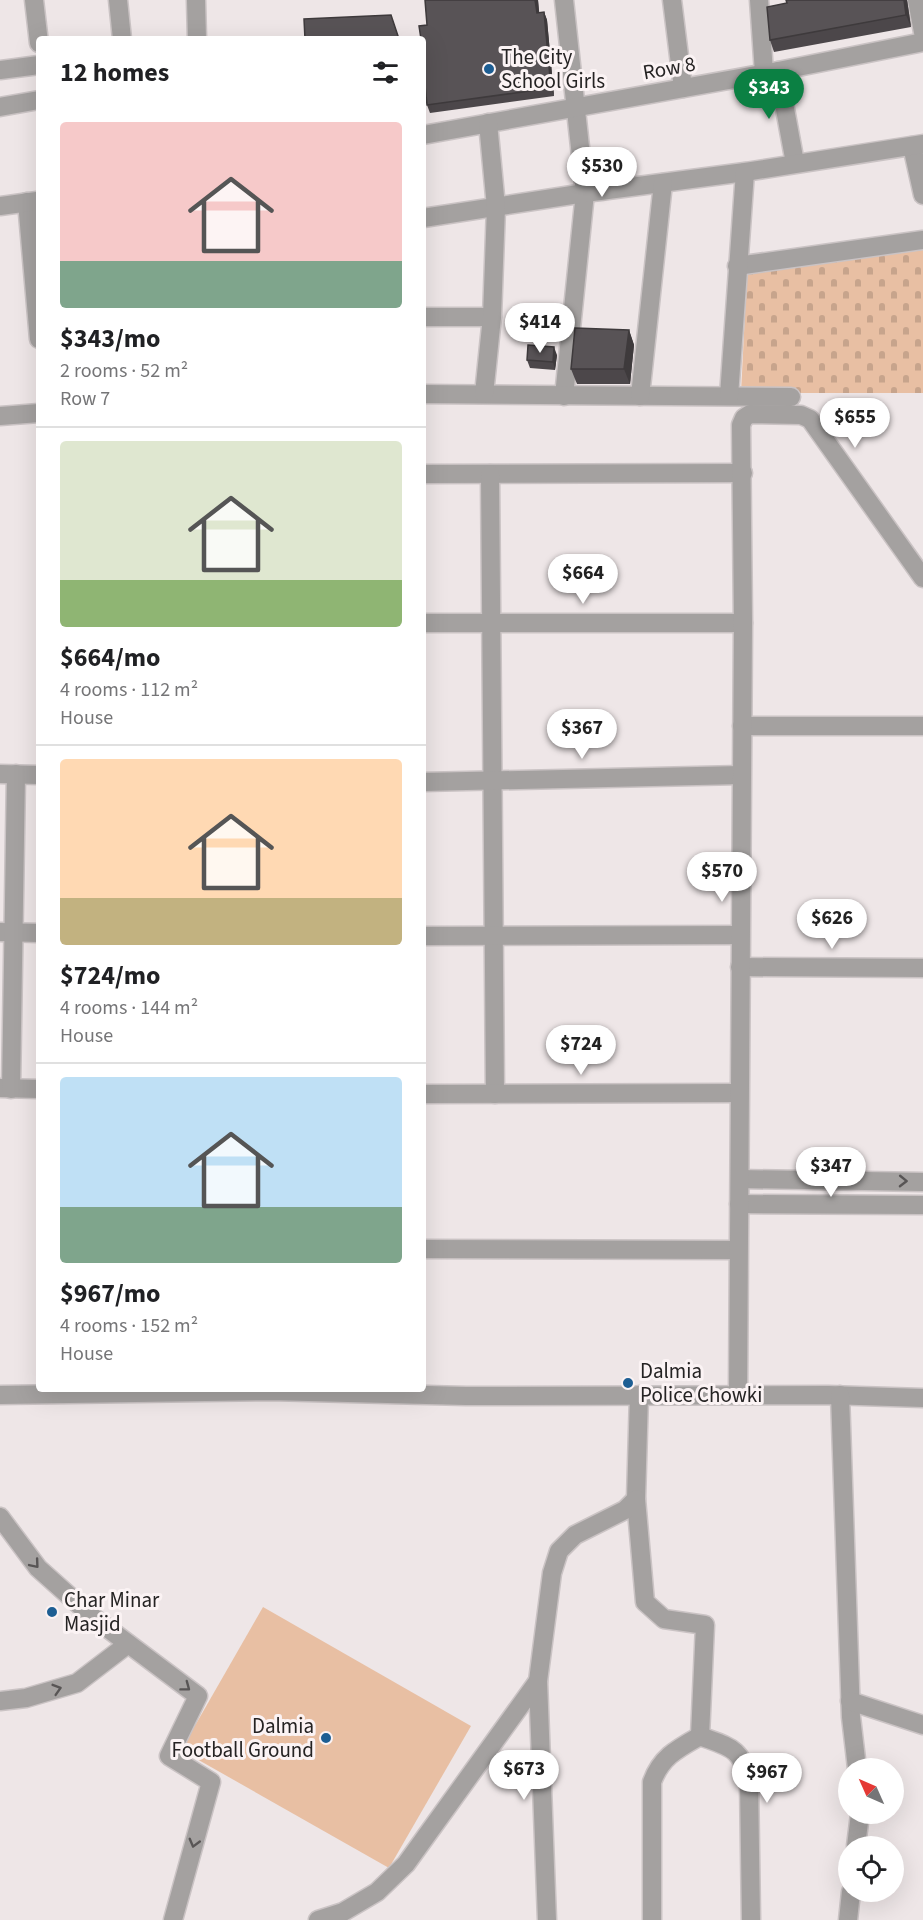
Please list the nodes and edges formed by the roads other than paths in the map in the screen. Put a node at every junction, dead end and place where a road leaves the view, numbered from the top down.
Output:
1 (34, 0) edge
2 (118, 0) edge
3 (196, 0) edge
4 (564, 0) edge
5 (672, 0) edge
6 (759, 0) edge
7 (917, 0) edge
8 (923, 32) edge
9 (38, 36) edge
10 (122, 36) edge
11 (197, 36) edge
12 (923, 42) edge
13 (36, 66) edge
14 (0, 70) edge
15 (771, 72) junction
16 (683, 88) junction
17 (36, 101) edge
18 (0, 107) edge
19 (574, 108) junction
20 (488, 123) junction
21 (426, 134) edge
22 (917, 145) edge
23 (795, 163) junction
24 (745, 172) junction
25 (663, 183) junction
26 (585, 193) junction
27 (923, 195) edge
28 (33, 201) edge
29 (0, 206) edge
30 (496, 207) junction
31 (426, 218) edge
32 (923, 240) edge
33 (738, 266) junction
34 (36, 270) edge
35 (426, 317) edge
36 (492, 317) junction
37 (426, 394) edge
38 (484, 394) junction
39 (564, 396) junction
40 (640, 396) junction
41 (729, 396) junction
42 (791, 397) dead end
43 (36, 413) edge
44 (0, 416) edge
45 (743, 473) junction
46 (426, 474) edge
47 (490, 474) junction
48 (923, 578) edge
49 (742, 622) junction
50 (426, 623) edge
51 (491, 623) junction
52 (742, 726) junction
53 (923, 726) edge
54 (8, 774) edge
55 (36, 775) edge
56 (741, 775) junction
57 (492, 780) junction
58 (426, 782) edge
59 (7, 933) edge
60 (36, 933) edge
61 (740, 935) junction
62 (426, 936) edge
63 (494, 936) junction
64 (740, 967) junction
65 (923, 968) edge
66 (6, 1088) edge
67 (36, 1089) edge
68 (739, 1093) junction
69 (426, 1094) edge
70 (495, 1094) junction
71 (740, 1179) junction
72 (823, 1180) junction
73 (923, 1182) edge
74 (739, 1204) junction
75 (822, 1204) junction
76 (923, 1204) edge
77 (426, 1249) edge
78 (738, 1250) junction
79 (162, 1392) edge
80 (335, 1392) edge
81 (0, 1395) edge
82 (639, 1395) junction
83 (738, 1395) junction
84 (840, 1395) junction
85 (923, 1398) edge
86 (636, 1499) junction
87 (0, 1517) edge
88 (128, 1644) junction
89 (538, 1681) junction
90 (0, 1701) edge
91 (850, 1701) junction
92 (923, 1725) edge
93 (700, 1736) junction
94 (855, 1758) edge
95 (850, 1902) edge
96 (173, 1920) edge
97 (320, 1920) edge
98 (547, 1920) edge
99 (652, 1920) edge
100 (751, 1920) edge
101 (849, 1920) edge

1 - 9 street
2 - 10 street
3 - 11 street
4 - 19 street
5 - 16 street
6 - 15 street
7 - 8 street
12 - 15 street, Row 8
13 - 14 street
15 - 16 street, Row 8
15 - 23 street
16 - 19 street, Row 8
17 - 18 street
19 - 20 street, Row 8
19 - 26 street
20 - 21 street, Row 8
20 - 30 street
22 - 23 street
22 - 27 street
23 - 24 street
24 - 25 street
24 - 33 street
25 - 26 street
25 - 40 street
26 - 30 street
26 - 39 street
28 - 29 street
28 - 34 street
30 - 31 street
30 - 36 street
32 - 33 street
33 - 41 street
35 - 36 street
36 - 38 street
37 - 38 street
38 - 39 street
39 - 40 street
40 - 41 street
41 - 42 street
43 - 44 street
45 - 47 street
45 - 48 street
45 - 49 street
46 - 47 street
47 - 51 street
49 - 51 street
49 - 52 street
50 - 51 street
51 - 57 street
52 - 53 street
52 - 56 street
54 - 55 street
54 - 59 street
56 - 57 street
56 - 61 street
57 - 58 street
57 - 63 street
59 - 60 street
59 - 66 street
61 - 63 street
61 - 64 street
62 - 63 street
63 - 70 street
64 - 65 street
64 - 68 street
66 - 67 street
68 - 70 street
68 - 71 street
69 - 70 street
71 - 72 street
71 - 74 street
72 -> 73 street
72 - 75 street
74 - 75 street
74 - 78 street
75 - 76 street
77 - 78 street
78 - 83 street
79 - 81 street
80 - 82 street
82 - 83 street
82 - 86 street
83 - 84 street
84 - 85 street
84 - 91 street
86 - 89 street
86 - 93 street
87 -> 88 street
90 -> 88 street
88 -> 96 street
89 - 97 street
89 - 98 street
91 - 92 street
91 - 94 street
93 - 99 street
93 - 100 street
95 - 101 street

